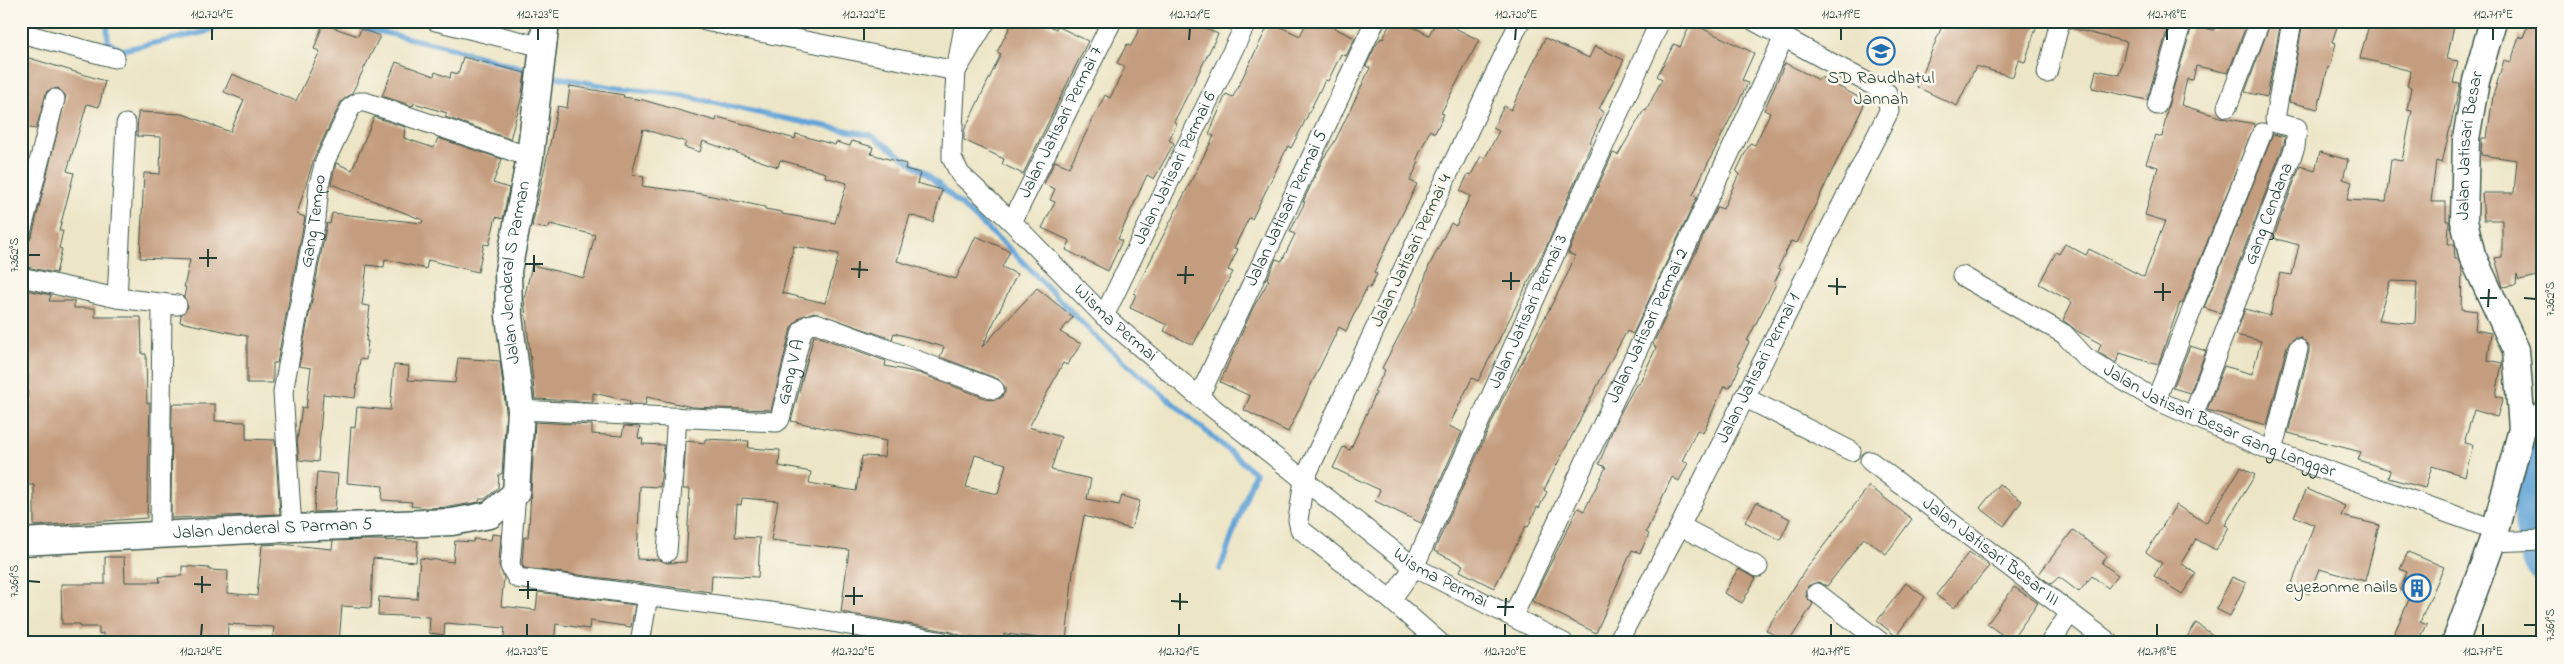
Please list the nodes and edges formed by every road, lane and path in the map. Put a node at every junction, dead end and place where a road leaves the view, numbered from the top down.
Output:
1 (436, 21) edge
2 (546, 21) edge
3 (705, 21) edge
4 (965, 21) edge
5 (986, 21) edge
6 (1112, 21) edge
7 (1247, 21) edge
8 (1375, 21) edge
9 (1520, 21) edge
10 (1660, 21) edge
11 (1754, 21) edge
12 (2060, 21) edge
13 (2182, 21) edge
14 (2260, 21) edge
15 (2292, 21) edge
16 (2493, 21) edge
17 (21, 33) edge
18 (1784, 36) junction
19 (542, 50) junction
20 (115, 58) dead end
21 (956, 71) junction
22 (2047, 73) dead end
23 (55, 99) dead end
24 (2156, 105) dead end
25 (2227, 107) dead end
26 (126, 124) dead end
27 (2262, 133) dead end
28 (530, 157) junction
29 (1012, 222) junction
30 (21, 233) edge
31 (1962, 276) dead end
32 (21, 277) edge
33 (117, 298) junction
34 (1104, 316) junction
35 (2298, 349) dead end
36 (994, 389) dead end
37 (1744, 397) junction
38 (1198, 398) junction
39 (2156, 400) junction
40 (521, 410) junction
41 (2543, 410) edge
42 (2194, 416) junction
43 (677, 417) junction
44 (2522, 429) junction
45 (1851, 451) dead end
46 (2272, 451) junction
47 (1870, 461) dead end
48 (1304, 480) junction
49 (516, 493) junction
50 (1680, 526) junction
51 (292, 528) junction
52 (160, 535) junction
53 (2501, 538) junction
54 (2543, 540) edge
55 (21, 542) edge
56 (667, 552) dead end
57 (1758, 566) dead end
58 (1414, 567) junction
59 (1817, 593) dead end
60 (648, 596) junction
61 (1390, 600) junction
62 (2070, 613) junction
63 (1513, 616) junction
64 (1621, 641) edge
65 (640, 643) edge
66 (950, 643) edge
67 (1440, 643) edge
68 (1564, 643) edge
69 (1882, 643) edge
70 (2050, 643) edge
71 (2110, 643) edge
72 (2456, 643) edge

1 - 19 street
2 - 19 street, Jalan Jenderal S Parman
3 - 21 street
4 - 21 street, Wisma Permai
5 - 21 street
6 - 29 street, Jalan Jatisari Permai 7
7 - 34 street, Jalan Jatisari Permai 6
8 - 38 street, Jalan Jatisari Permai 5
9 - 48 street, Jalan Jatisari Permai 4
10 - 58 street, Jalan Jatisari Permai 3
11 - 18 street
12 - 22 street
13 - 24 street
14 - 25 street
15 - 42 street, Gang Cendana
16 - 44 street, Jalan Jatisari Besar
17 - 20 street
18 - 37 street, Jalan Jatisari Permai 1
18 - 63 street, Jalan Jatisari Permai 2
19 - 28 street, Jalan Jenderal S Parman
21 - 29 street, Wisma Permai
23 - 30 street
26 - 33 street
27 - 39 street
28 - 40 street, Jalan Jenderal S Parman
28 - 51 street, Gang Tempo
29 - 34 street, Wisma Permai
31 - 39 street, Jalan Jatisari Besar Gang Langgar
32 - 33 street
33 - 52 street
34 - 38 street, Wisma Permai
35 - 46 street
36 - 43 street, Gang V A
37 - 45 street
37 - 50 street, Jalan Jatisari Permai 1
38 - 48 street, Wisma Permai
39 - 42 street, Jalan Jatisari Besar Gang Langgar
40 - 43 street, Gang V A
40 - 49 street, Jalan Jenderal S Parman
41 - 44 street
42 - 46 street, Jalan Jatisari Besar Gang Langgar
43 - 56 street
44 - 53 street, Jalan Jatisari Besar
46 - 53 street, Jalan Jatisari Besar Gang Langgar
47 - 62 street, Jalan Jatisari Besar III
48 - 58 street, Wisma Permai
48 - 61 street
49 - 51 street, Jalan Jenderal S Parman 5
49 - 60 street
50 - 57 street
50 - 64 street, Jalan Jatisari Permai 1
51 - 52 street, Jalan Jenderal S Parman 5
52 - 55 street, Jalan Jenderal S Parman 5
53 - 54 street
53 - 72 street, Jalan Jatisari Besar
58 - 61 street, Jalan Jatisari Permai 3
58 - 63 street, Wisma Permai
59 - 69 street
60 - 65 street
60 - 66 street
61 - 67 street
62 - 70 street
62 - 71 street, Jalan Jatisari Besar III
63 - 68 street, Wisma Permai

